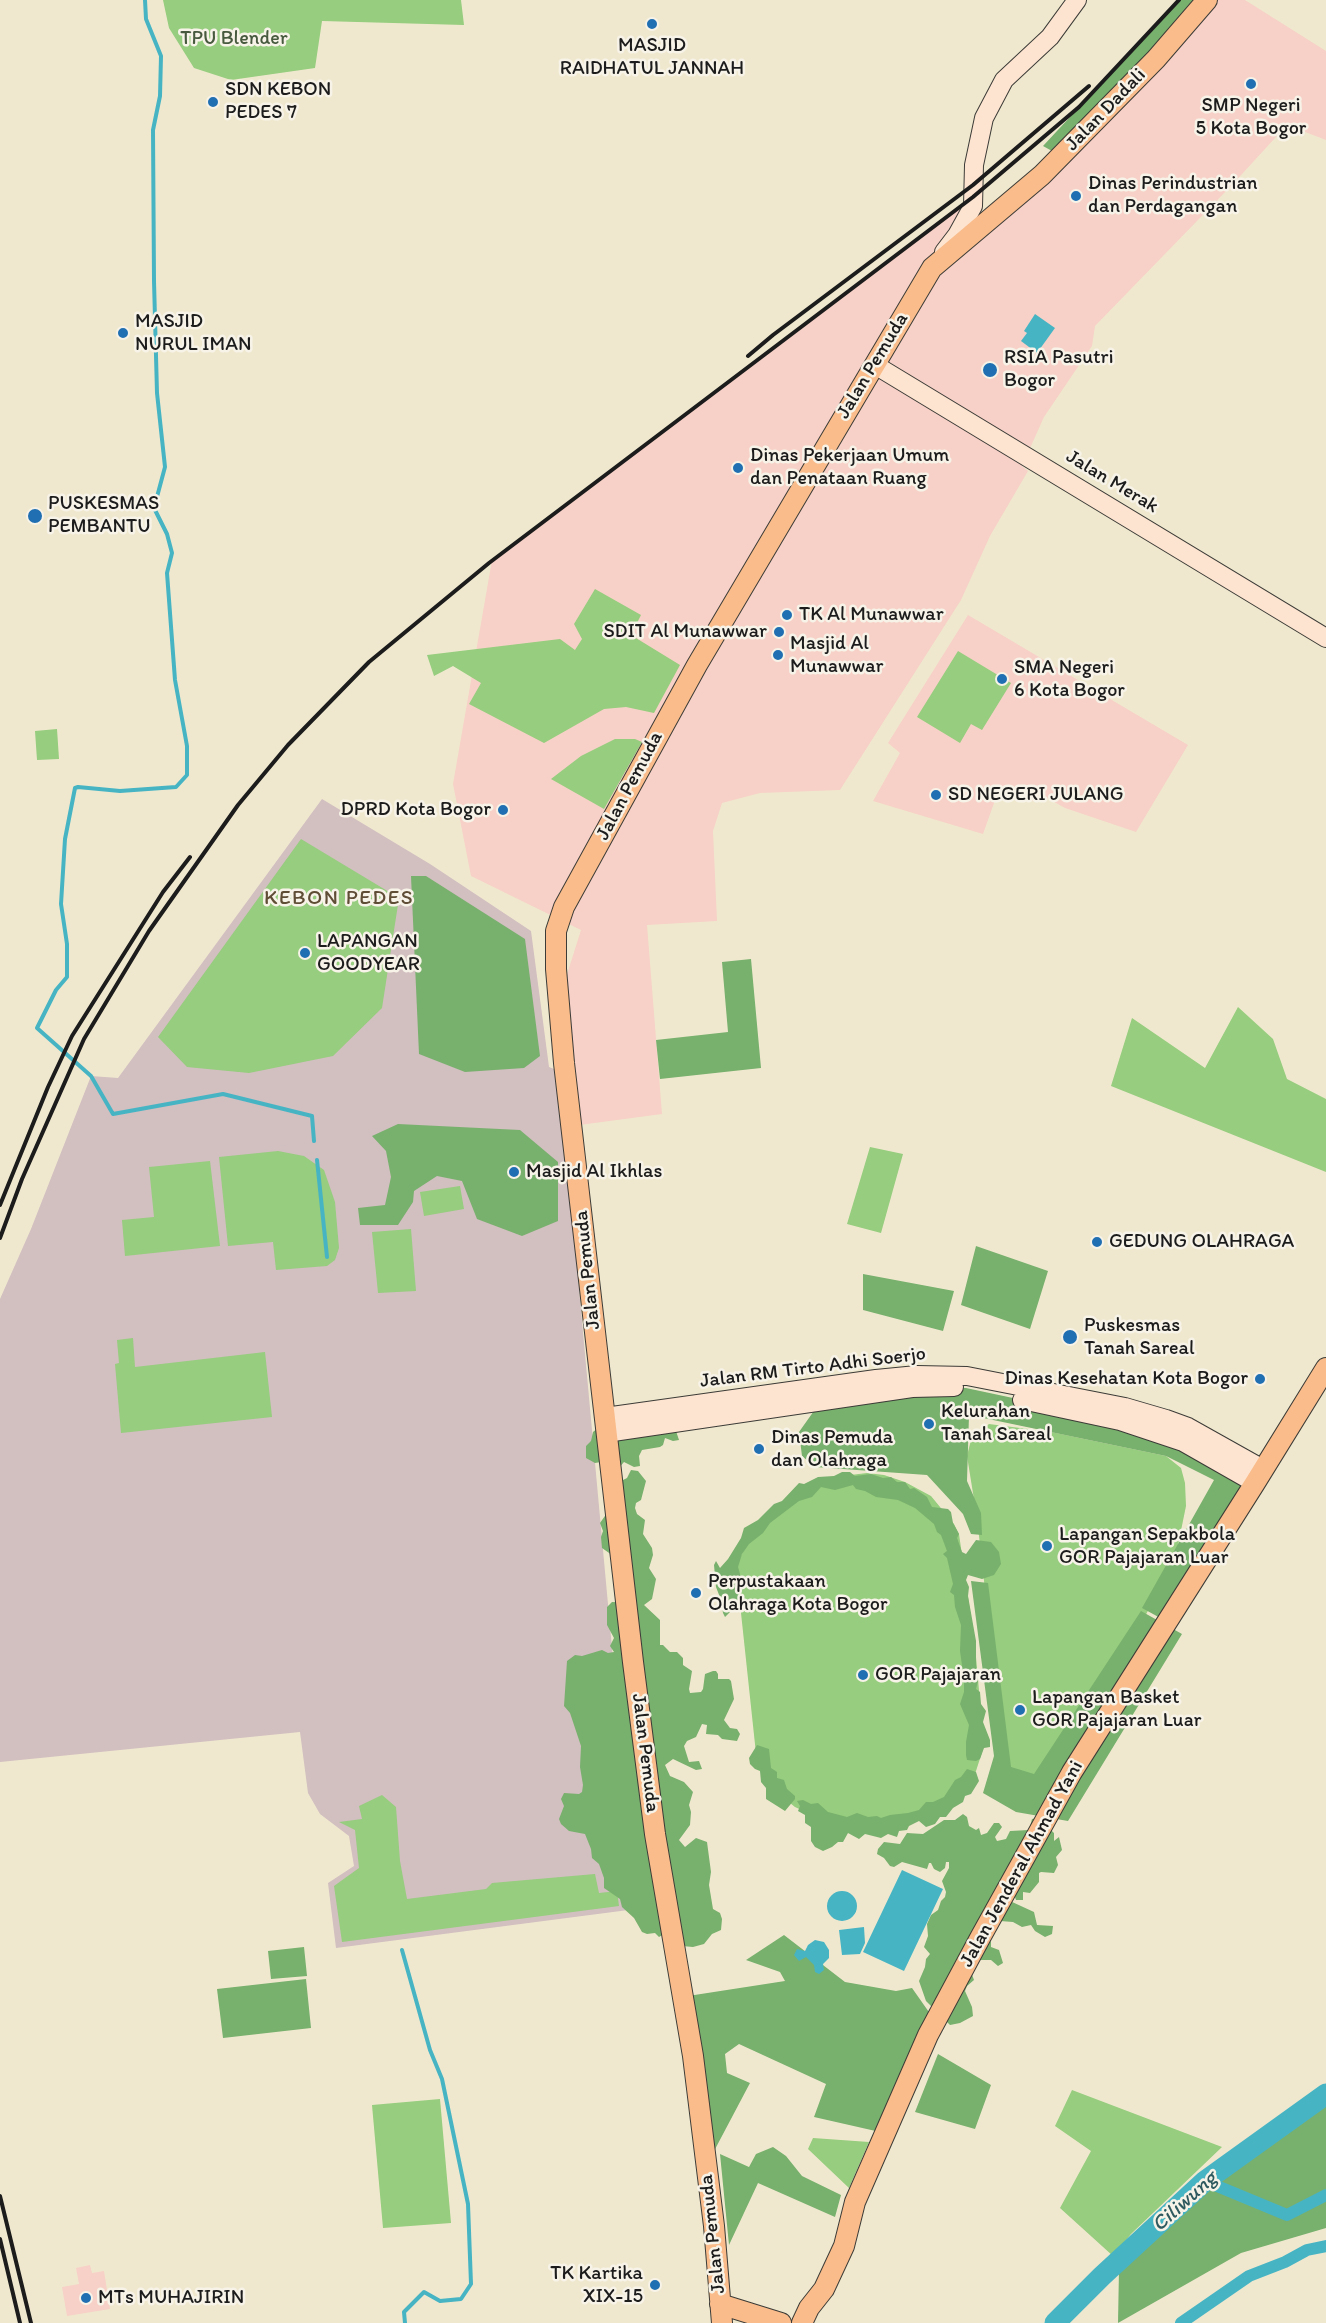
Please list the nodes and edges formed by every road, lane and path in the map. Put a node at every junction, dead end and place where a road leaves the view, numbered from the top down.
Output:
1 (1077, 0) edge
2 (1207, 0) edge
3 (973, 206) junction
4 (998, 212) junction
5 (953, 248) joint
6 (932, 268) junction
7 (875, 365) junction
8 (1326, 638) edge
9 (1326, 1368) edge
10 (605, 1425) junction
11 (1259, 1476) junction
12 (721, 2314) edge
13 (782, 2323) edge
14 (802, 2323) edge

1 - 3 street
2 - 4 main road, Jalan Dadali
3 - 4 street
3 - 6 street
4 - 5 main road, Jalan Dadali
5 - 6 main road, Jalan Pemuda
6 - 7 main road, Jalan Pemuda
7 - 8 street, Jalan Merak
7 - 10 main road, Jalan Pemuda
9 - 11 main road, Jalan Jenderal Ahmad Yani
10 - 11 street, Jalan RM Tirto Adhi Soerjo
10 - 12 main road, Jalan Pemuda
11 - 14 main road, Jalan Jenderal Ahmad Yani
12 - 13 main road

